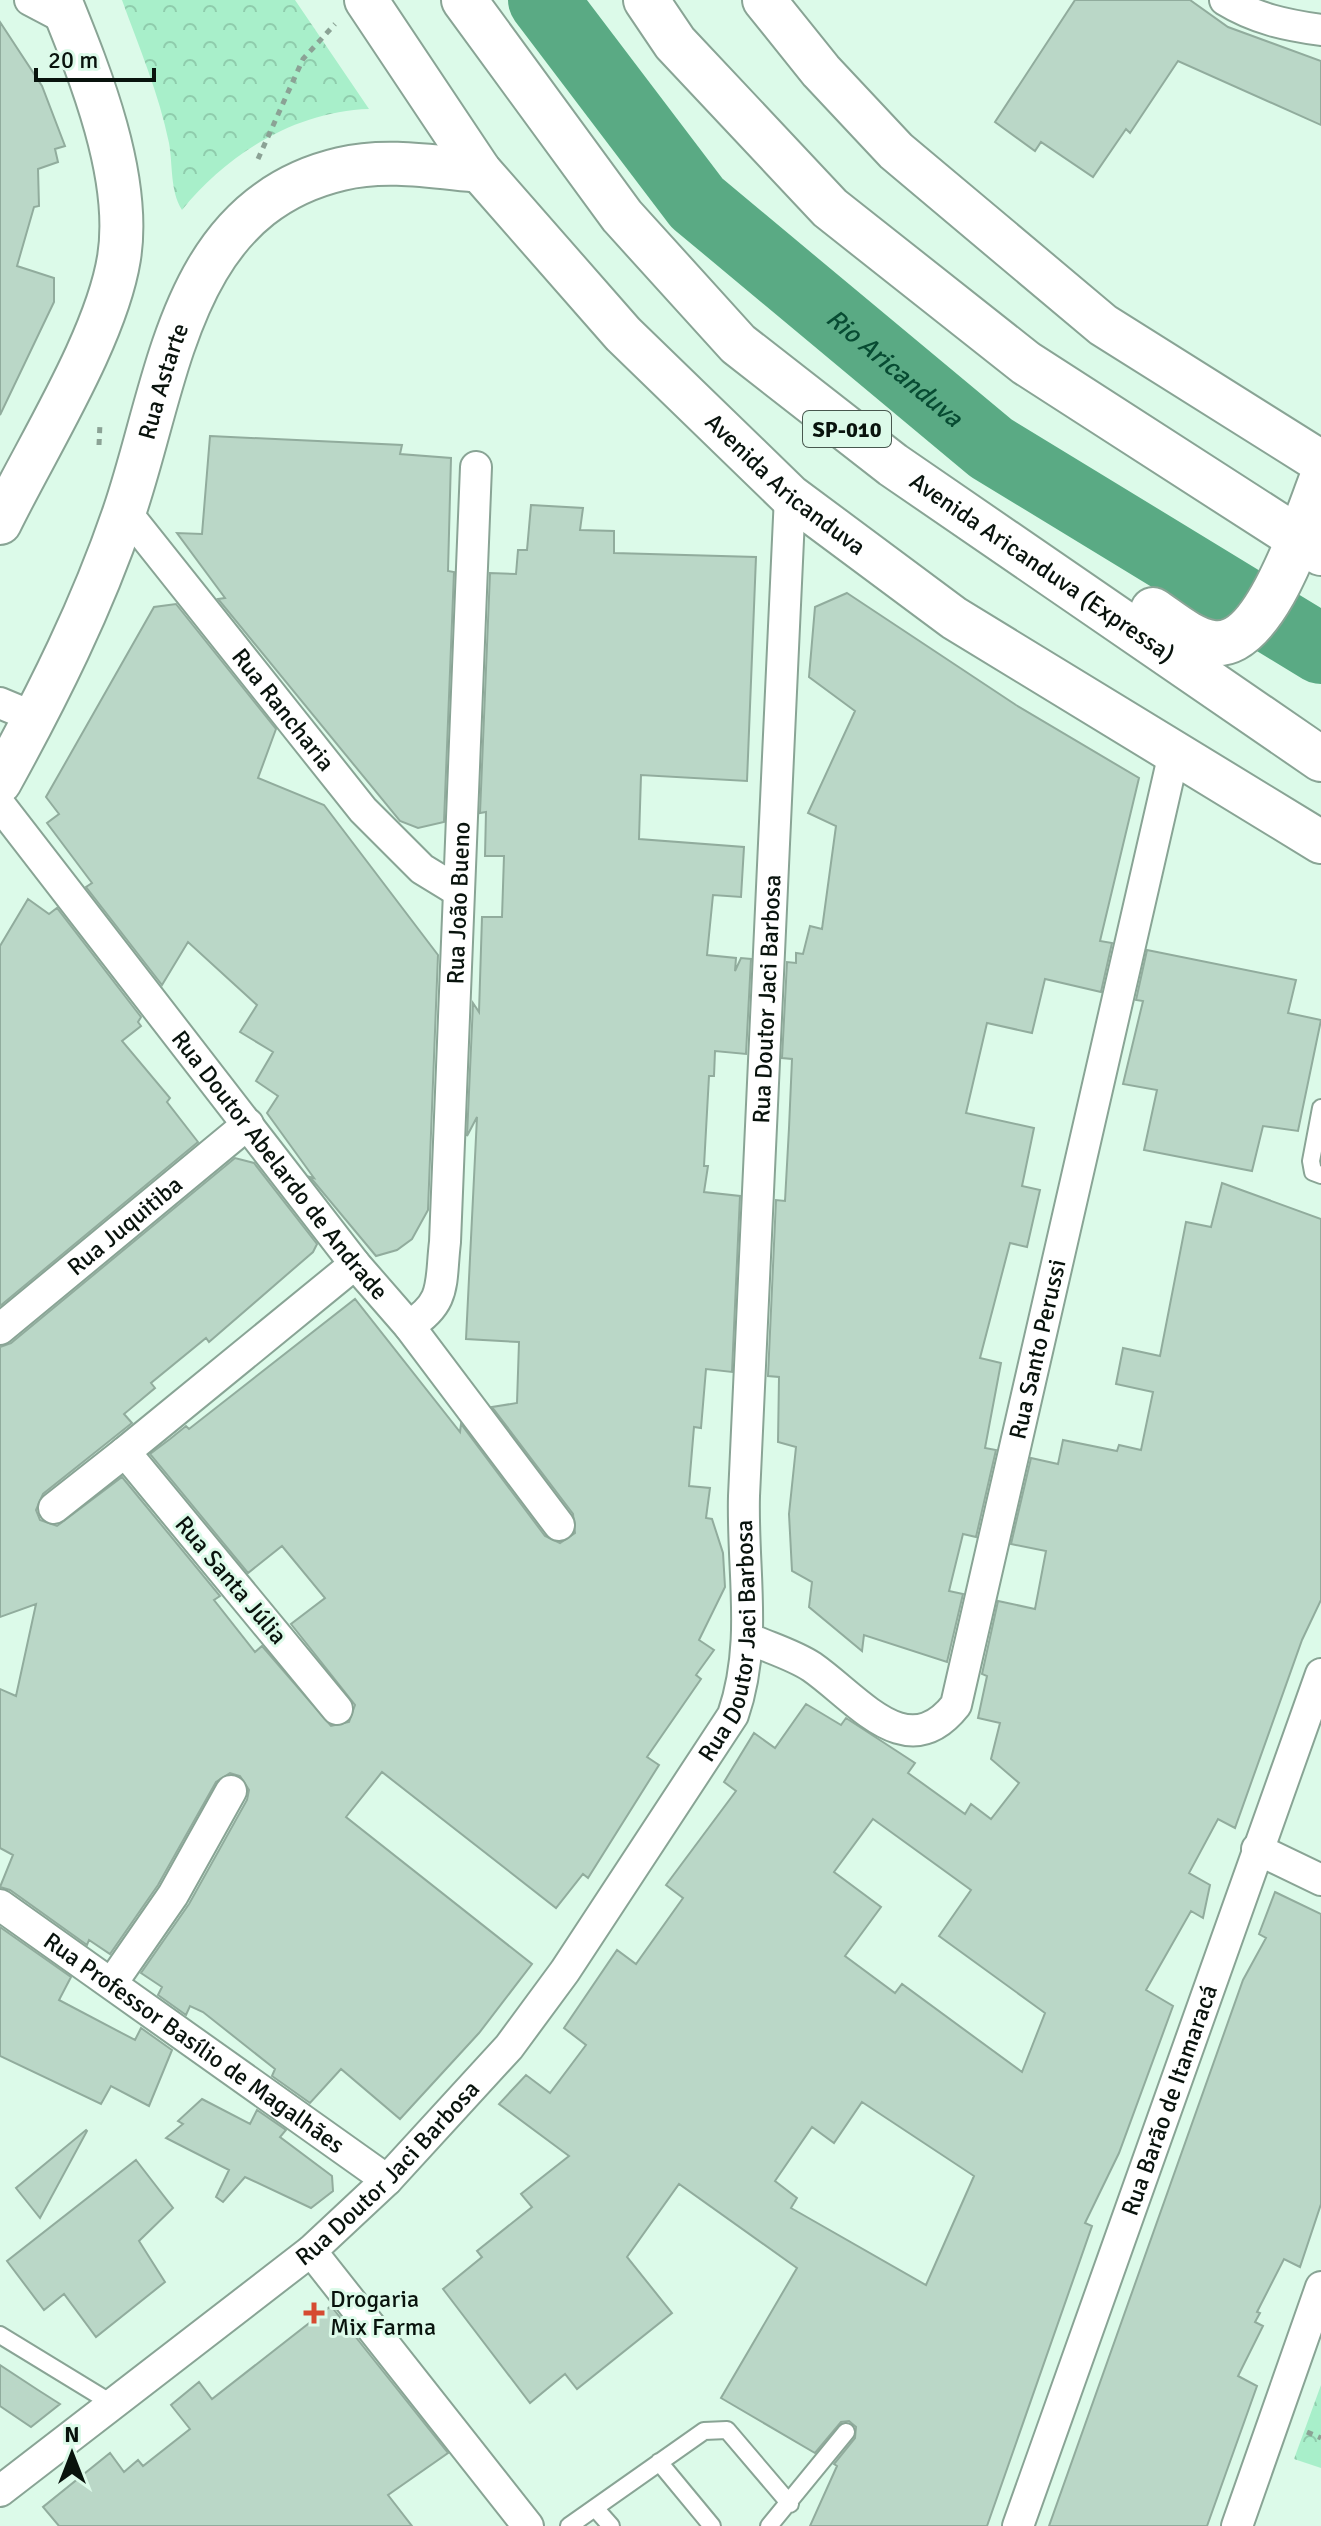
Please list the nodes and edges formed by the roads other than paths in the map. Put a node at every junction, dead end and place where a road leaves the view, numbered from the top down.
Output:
1 (30, 0) edge
2 (464, 0) edge
3 (646, 0) edge
4 (764, 0) edge
5 (1225, 0) edge
6 (367, 1) edge
7 (64, 10) edge
8 (1321, 30) edge
9 (480, 171) junction
10 (1321, 462) edge
11 (893, 465) junction
12 (476, 467) dead end
13 (1321, 481) edge
14 (790, 496) junction
15 (125, 511) junction
16 (0, 523) edge
17 (1301, 553) edge
18 (18, 711) edge
19 (1174, 753) junction
20 (1321, 759) edge
21 (0, 782) edge
22 (0, 805) edge
23 (1321, 842) edge
24 (458, 891) junction
25 (1321, 1108) edge
26 (248, 1124) junction
27 (1321, 1175) edge
28 (355, 1264) junction
29 (409, 1326) junction
30 (0, 1329) edge
31 (125, 1452) junction
32 (54, 1508) dead end
33 (559, 1525) dead end
34 (750, 1639) junction
35 (1321, 1674) edge
36 (337, 1709) dead end
37 (231, 1791) dead end
38 (1257, 1849) junction
39 (1321, 1880) edge
40 (0, 1905) edge
41 (112, 1983) junction
42 (387, 2180) junction
43 (311, 2251) junction
44 (1321, 2287) edge
45 (0, 2335) edge
46 (113, 2404) junction
47 (846, 2432) dead end
48 (659, 2462) junction
49 (0, 2491) edge
50 (790, 2504) junction
51 (595, 2508) junction
52 (528, 2526) edge
53 (569, 2526) edge
54 (611, 2526) edge
55 (712, 2526) edge
56 (769, 2526) edge
57 (1018, 2526) edge
58 (1237, 2526) edge

1 - 7 street
2 - 11 highway, Avenida Aricanduva (Expressa) / SP-010
3 - 17 highway
4 - 10 main road
5 - 8 street
6 - 9 main road, Avenida Aricanduva
7 - 16 main road
9 - 14 main road, Avenida Aricanduva
9 - 15 main road, Rua Astarte
11 - 17 highway
11 - 20 highway, Avenida Aricanduva (Expressa) / SP-010
12 - 24 street, Rua João Bueno
13 - 17 highway
14 - 19 main road, Avenida Aricanduva
14 - 34 street, Rua Doutor Jaci Barbosa
15 - 18 main road, Rua Astarte
15 - 24 street, Rua Rancharia
18 - 21 main road, Rua Astarte
19 - 23 main road, Avenida Aricanduva
19 - 34 street, Rua Santo Perussi
22 - 26 street, Rua Doutor Abelardo de Andrade
24 - 29 street, Rua João Bueno
25 - 27 lane
26 - 28 street, Rua Doutor Abelardo de Andrade
26 - 30 street, Rua Juquitiba
28 - 29 street, Rua Doutor Abelardo de Andrade
28 - 31 street
29 - 33 street, Rua Doutor Abelardo de Andrade
31 - 32 street
31 - 36 street, Rua Santa Júlia
34 - 42 street, Rua Doutor Jaci Barbosa
35 - 38 street, Rua Barão de Itamaracá
37 - 41 street
38 - 39 street
38 - 57 street, Rua Barão de Itamaracá
40 - 41 street, Rua Professor Basílio de Magalhães
41 - 42 street, Rua Professor Basílio de Magalhães
42 - 43 street, Rua Doutor Jaci Barbosa
43 - 46 street, Rua Doutor Jaci Barbosa
43 - 52 street
44 - 58 street
45 - 46 lane
46 - 49 street, Rua Doutor Jaci Barbosa
47 - 50 lane
48 - 50 lane
48 - 51 lane
48 - 55 lane
50 - 56 lane
51 - 53 lane
51 - 54 lane

